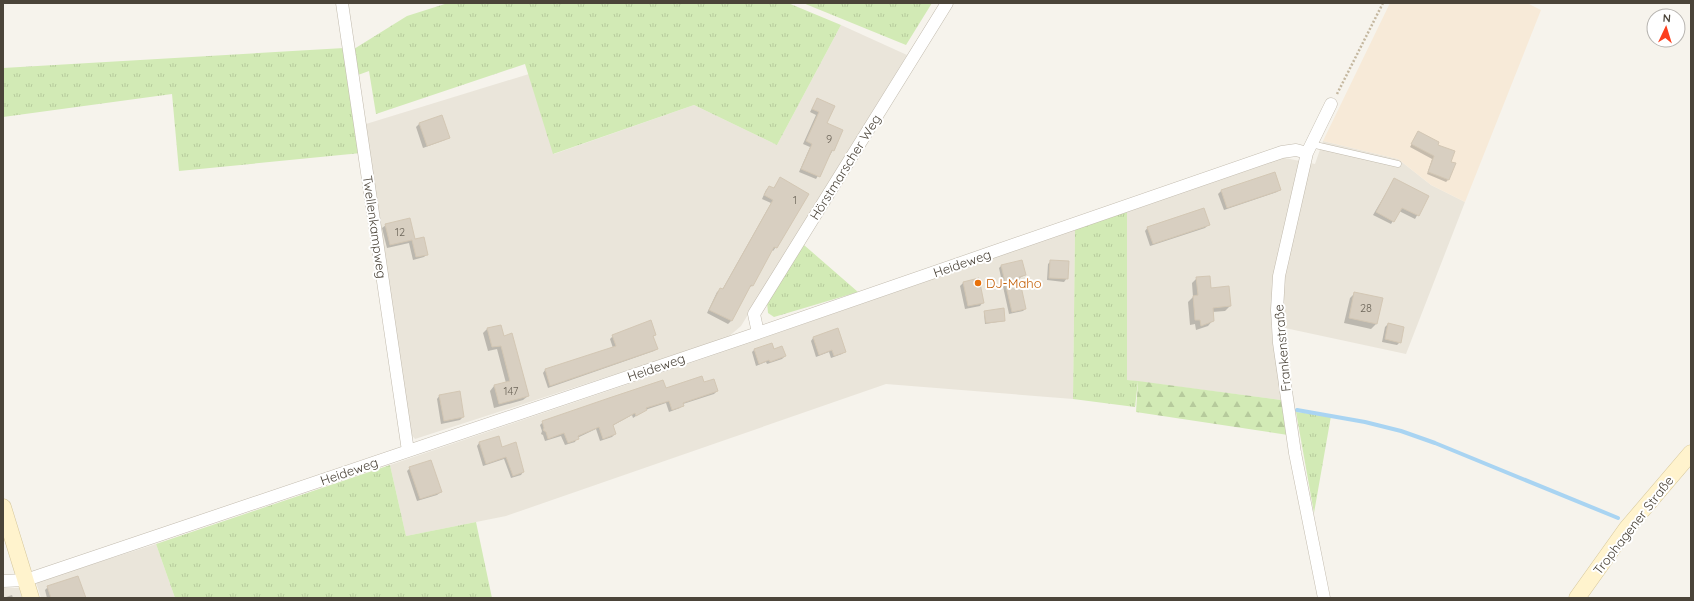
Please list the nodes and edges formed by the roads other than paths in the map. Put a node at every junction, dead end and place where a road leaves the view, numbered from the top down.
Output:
1 (342, 3) edge
2 (946, 3) edge
3 (1331, 104) road end
4 (1309, 149) junction
5 (1398, 164) dead end
6 (758, 333) junction
7 (408, 451) junction
8 (1691, 453) edge
9 (3, 507) edge
10 (26, 580) junction
11 (3, 581) edge
12 (31, 598) edge
13 (1324, 598) edge
14 (1577, 598) edge

1 - 7 street, Twellenkampweg
2 - 6 street, Hörstmarscher Weg
3 - 4 street, Frankenstraße
4 - 5 lane
4 - 6 street, Heideweg
4 - 13 street, Frankenstraße
6 - 7 street, Heideweg
7 - 10 street, Heideweg
8 - 14 street, Trophagener Straße
9 - 10 street
10 - 11 street, Heideweg
10 - 12 street

